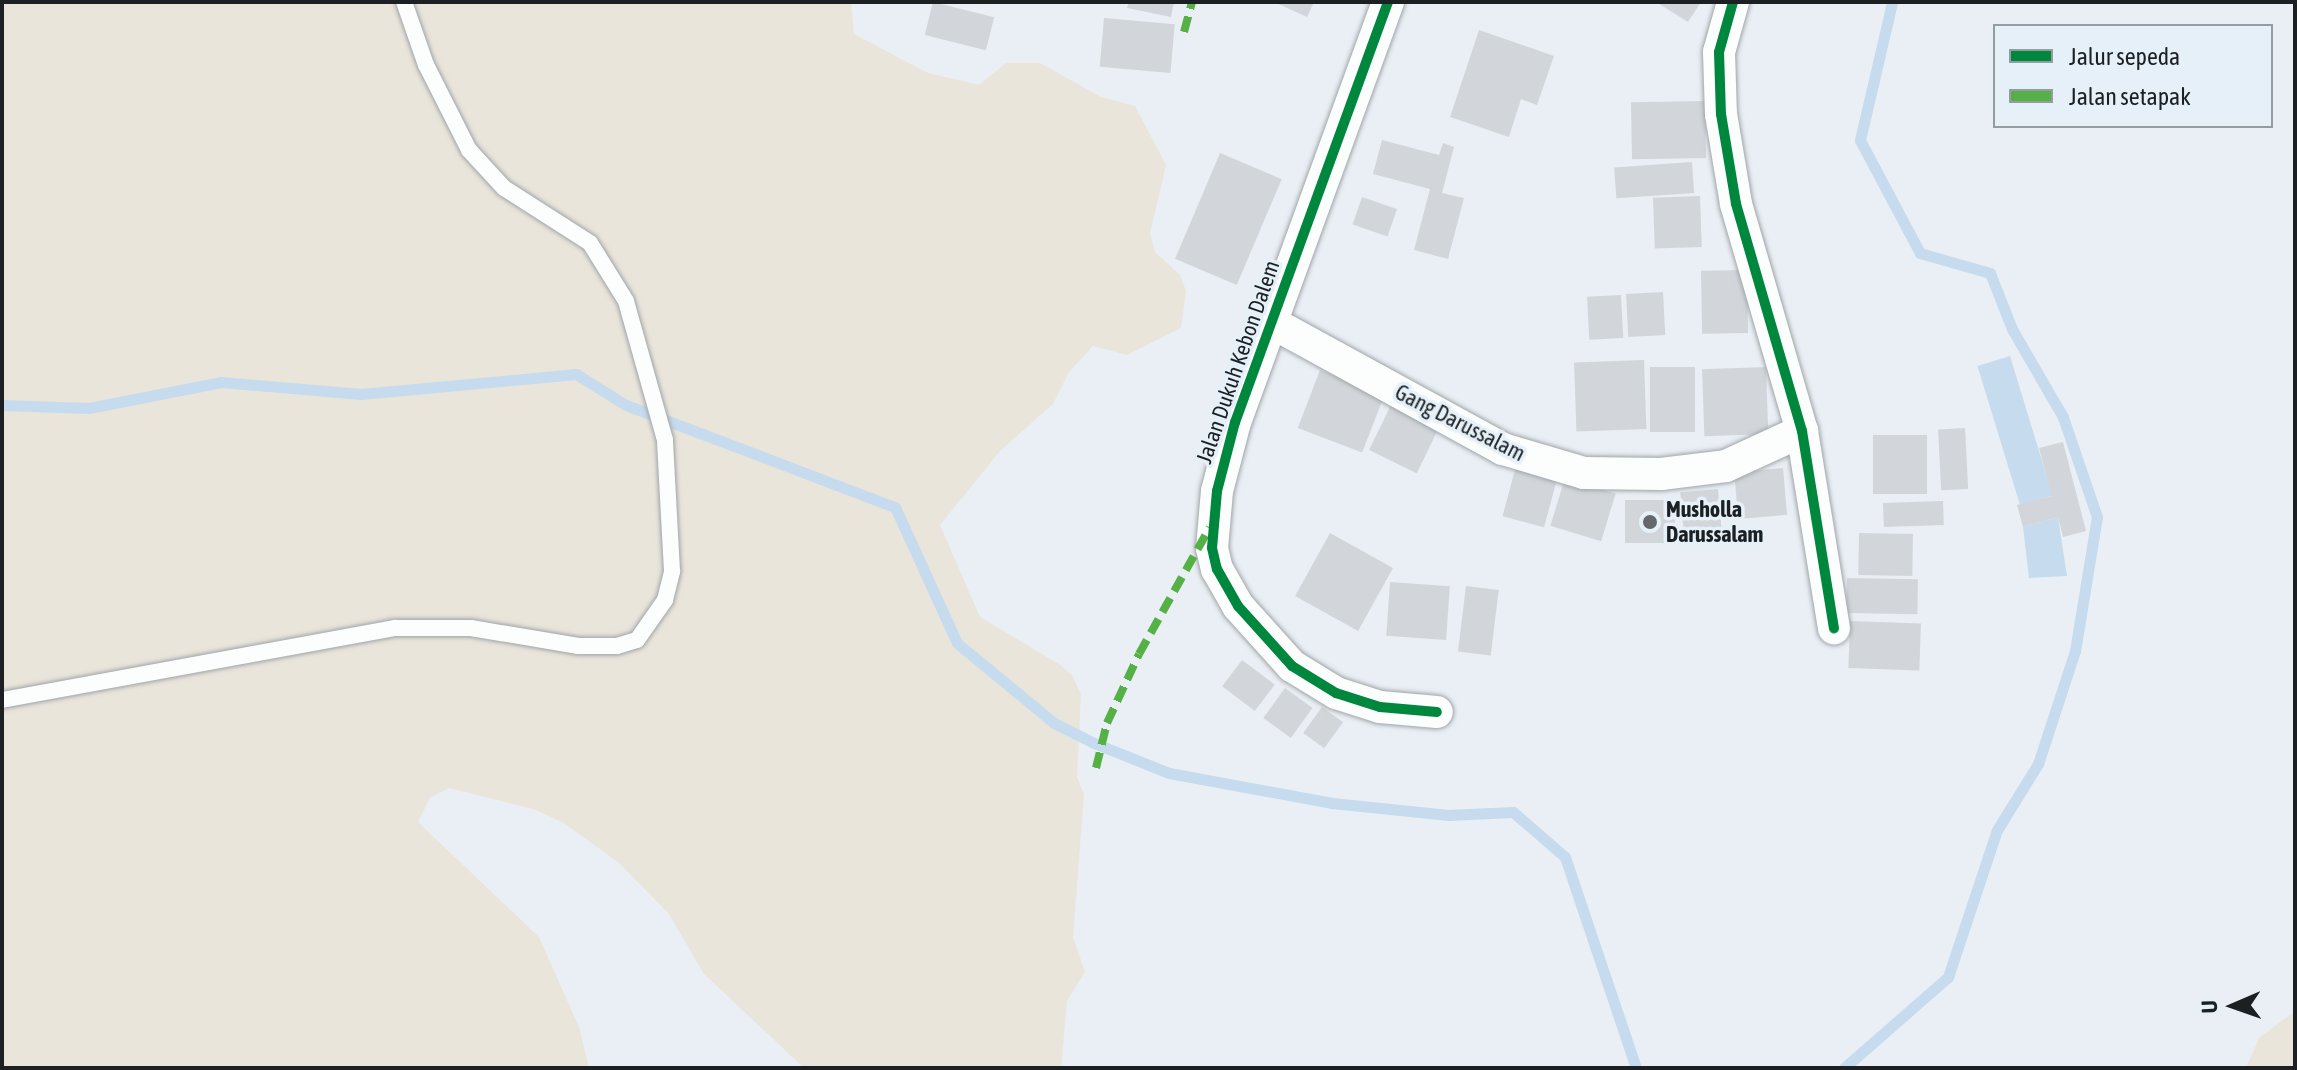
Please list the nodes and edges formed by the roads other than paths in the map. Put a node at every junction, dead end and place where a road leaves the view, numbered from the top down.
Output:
1 (404, 2) edge
2 (1388, 2) edge
3 (1733, 2) edge
4 (1269, 321) junction
5 (1802, 431) junction
6 (1834, 628) dead end
7 (2, 700) edge
8 (1437, 712) dead end

1 - 7 lane
2 - 4 street, Jalan Dukuh Kebon Dalem
3 - 5 street
4 - 5 street, Gang Darussalam
4 - 8 street, Jalan Dukuh Kebon Dalem
5 - 6 street

